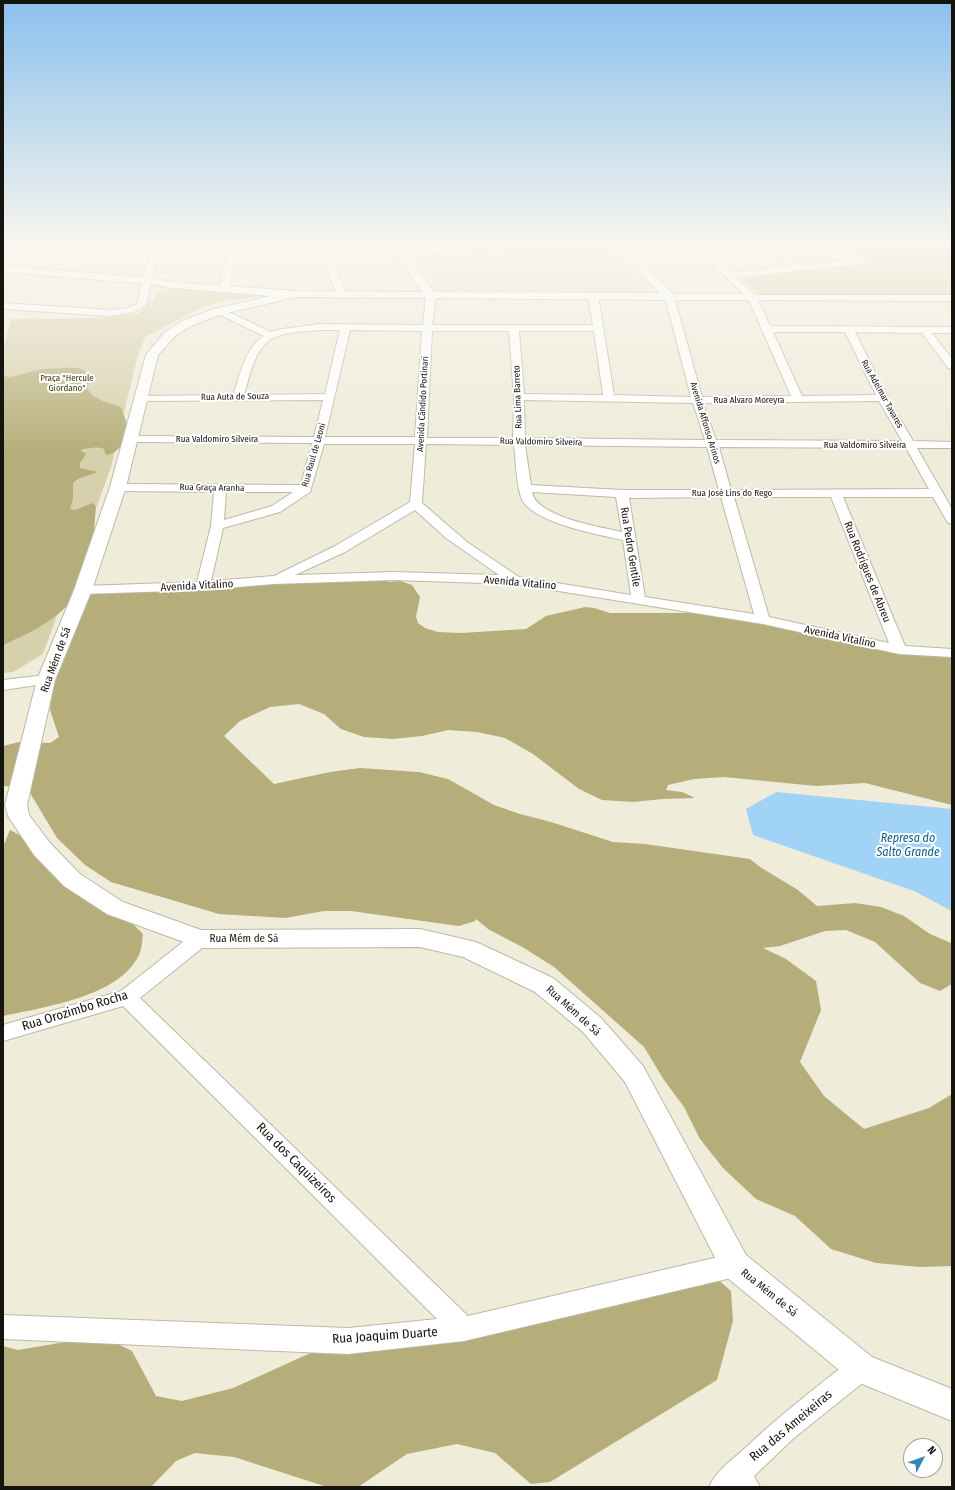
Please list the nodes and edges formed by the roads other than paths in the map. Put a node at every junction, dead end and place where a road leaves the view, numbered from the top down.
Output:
1 (212, 314) edge
2 (224, 314) edge
3 (429, 314) edge
4 (596, 314) edge
5 (674, 314) edge
6 (760, 314) edge
7 (346, 327) junction
8 (427, 328) junction
9 (599, 328) junction
10 (514, 329) junction
11 (767, 329) junction
12 (925, 330) junction
13 (952, 330) edge
14 (849, 331) junction
15 (271, 336) junction
16 (952, 366) edge
17 (238, 397) junction
18 (330, 397) junction
19 (519, 397) junction
20 (883, 398) junction
21 (141, 399) junction
22 (609, 399) junction
23 (697, 400) junction
24 (798, 400) junction
25 (131, 439) junction
26 (319, 440) junction
27 (422, 440) junction
28 (519, 441) junction
29 (712, 444) junction
30 (911, 445) junction
31 (952, 445) edge
32 (118, 487) junction
33 (220, 488) junction
34 (526, 488) junction
35 (306, 489) junction
36 (725, 493) junction
37 (937, 493) junction
38 (622, 494) junction
39 (836, 494) junction
40 (416, 504) junction
41 (952, 520) edge
42 (217, 526) junction
43 (628, 537) junction
44 (273, 580) junction
45 (515, 580) junction
46 (203, 586) junction
47 (83, 590) junction
48 (639, 600) junction
49 (763, 620) junction
50 (898, 650) junction
51 (952, 653) edge
52 (46, 680) junction
53 (3, 686) edge
54 (10, 806) edge
55 (200, 939) junction
56 (127, 997) junction
57 (3, 1033) edge
58 (735, 1265) junction
59 (3, 1327) edge
60 (464, 1329) junction
61 (861, 1368) junction
62 (952, 1405) edge
63 (734, 1483) edge

1 - 21 street, Rua Mém de Sá
2 - 15 street
3 - 8 street, Avenida Cândido Portinari
4 - 9 street
5 - 23 street, Avenida Affonso Arinos
6 - 11 street
7 - 8 street
7 - 15 street
7 - 18 street, Rua Raul de Leoni
8 - 10 street
8 - 27 street, Avenida Cândido Portinari
9 - 10 street
9 - 22 street
10 - 19 street, Rua Lima Barreto
11 - 14 street
11 - 24 street
12 - 13 street
12 - 14 street
12 - 16 street
14 - 20 street, Rua Adelmar Tavares
15 - 17 street
17 - 18 street, Rua Auta de Souza
17 - 21 street, Rua Auta de Souza
18 - 26 street, Rua Raul de Leoni
19 - 22 street, Rua Alvaro Moreyra
19 - 28 street, Rua Lima Barreto
20 - 24 street, Rua Alvaro Moreyra
20 - 30 street, Rua Adelmar Tavares
21 - 25 street, Rua Mém de Sá
22 - 23 street, Rua Alvaro Moreyra
23 - 24 street, Rua Alvaro Moreyra
23 - 29 street, Avenida Affonso Arinos
25 - 26 street, Rua Valdomiro Silveira
25 - 32 street, Rua Mém de Sá
26 - 27 street, Rua Valdomiro Silveira
26 - 35 street, Rua Raul de Leoni
27 - 28 street, Rua Valdomiro Silveira
27 - 40 street, Avenida Cândido Portinari
28 - 29 street, Rua Valdomiro Silveira
28 - 34 street, Rua Lima Barreto
29 - 30 street, Rua Valdomiro Silveira
29 - 36 street, Avenida Affonso Arinos
30 - 31 street, Rua Valdomiro Silveira
30 - 37 street, Rua Adelmar Tavares
32 - 33 street, Rua Graça Aranha
32 - 47 street, Rua Mém de Sá
33 - 35 street, Rua Graça Aranha
33 - 42 street
34 - 38 street, Rua José Lins do Rego
34 - 43 street, Rua Lima Barreto
35 - 42 street, Rua Raul de Leoni
36 - 38 street, Rua José Lins do Rego
36 - 39 street, Rua José Lins do Rego
36 - 49 street, Avenida Affonso Arinos
37 - 39 street, Rua José Lins do Rego
37 - 41 street, Rua Adelmar Tavares
38 - 43 street, Rua Pedro Gentile
39 - 50 street, Rua Rodrigues de Abreu
40 - 44 street
40 - 45 street
42 - 46 street
43 - 48 street, Rua Pedro Gentile
44 - 45 street, Avenida Vitalino
44 - 46 street, Avenida Vitalino
45 - 48 street, Avenida Vitalino
46 - 47 street, Avenida Vitalino
47 - 52 street, Rua Mém de Sá
48 - 49 street, Avenida Vitalino
49 - 50 street, Avenida Vitalino
50 - 51 street, Avenida Vitalino
52 - 53 street
52 - 54 street, Rua Mém de Sá
54 - 55 street, Rua Mém de Sá
55 - 56 street, Rua Orozimbo Rocha
55 - 58 street, Rua Mém de Sá
56 - 57 street, Rua Orozimbo Rocha
56 - 60 street, Rua dos Caquizeiros
58 - 60 street, Rua Joaquim Duarte
58 - 61 street, Rua Mém de Sá
59 - 60 street, Rua Joaquim Duarte
61 - 62 street, Rua Mém de Sá
61 - 63 street, Rua das Ameixeiras

